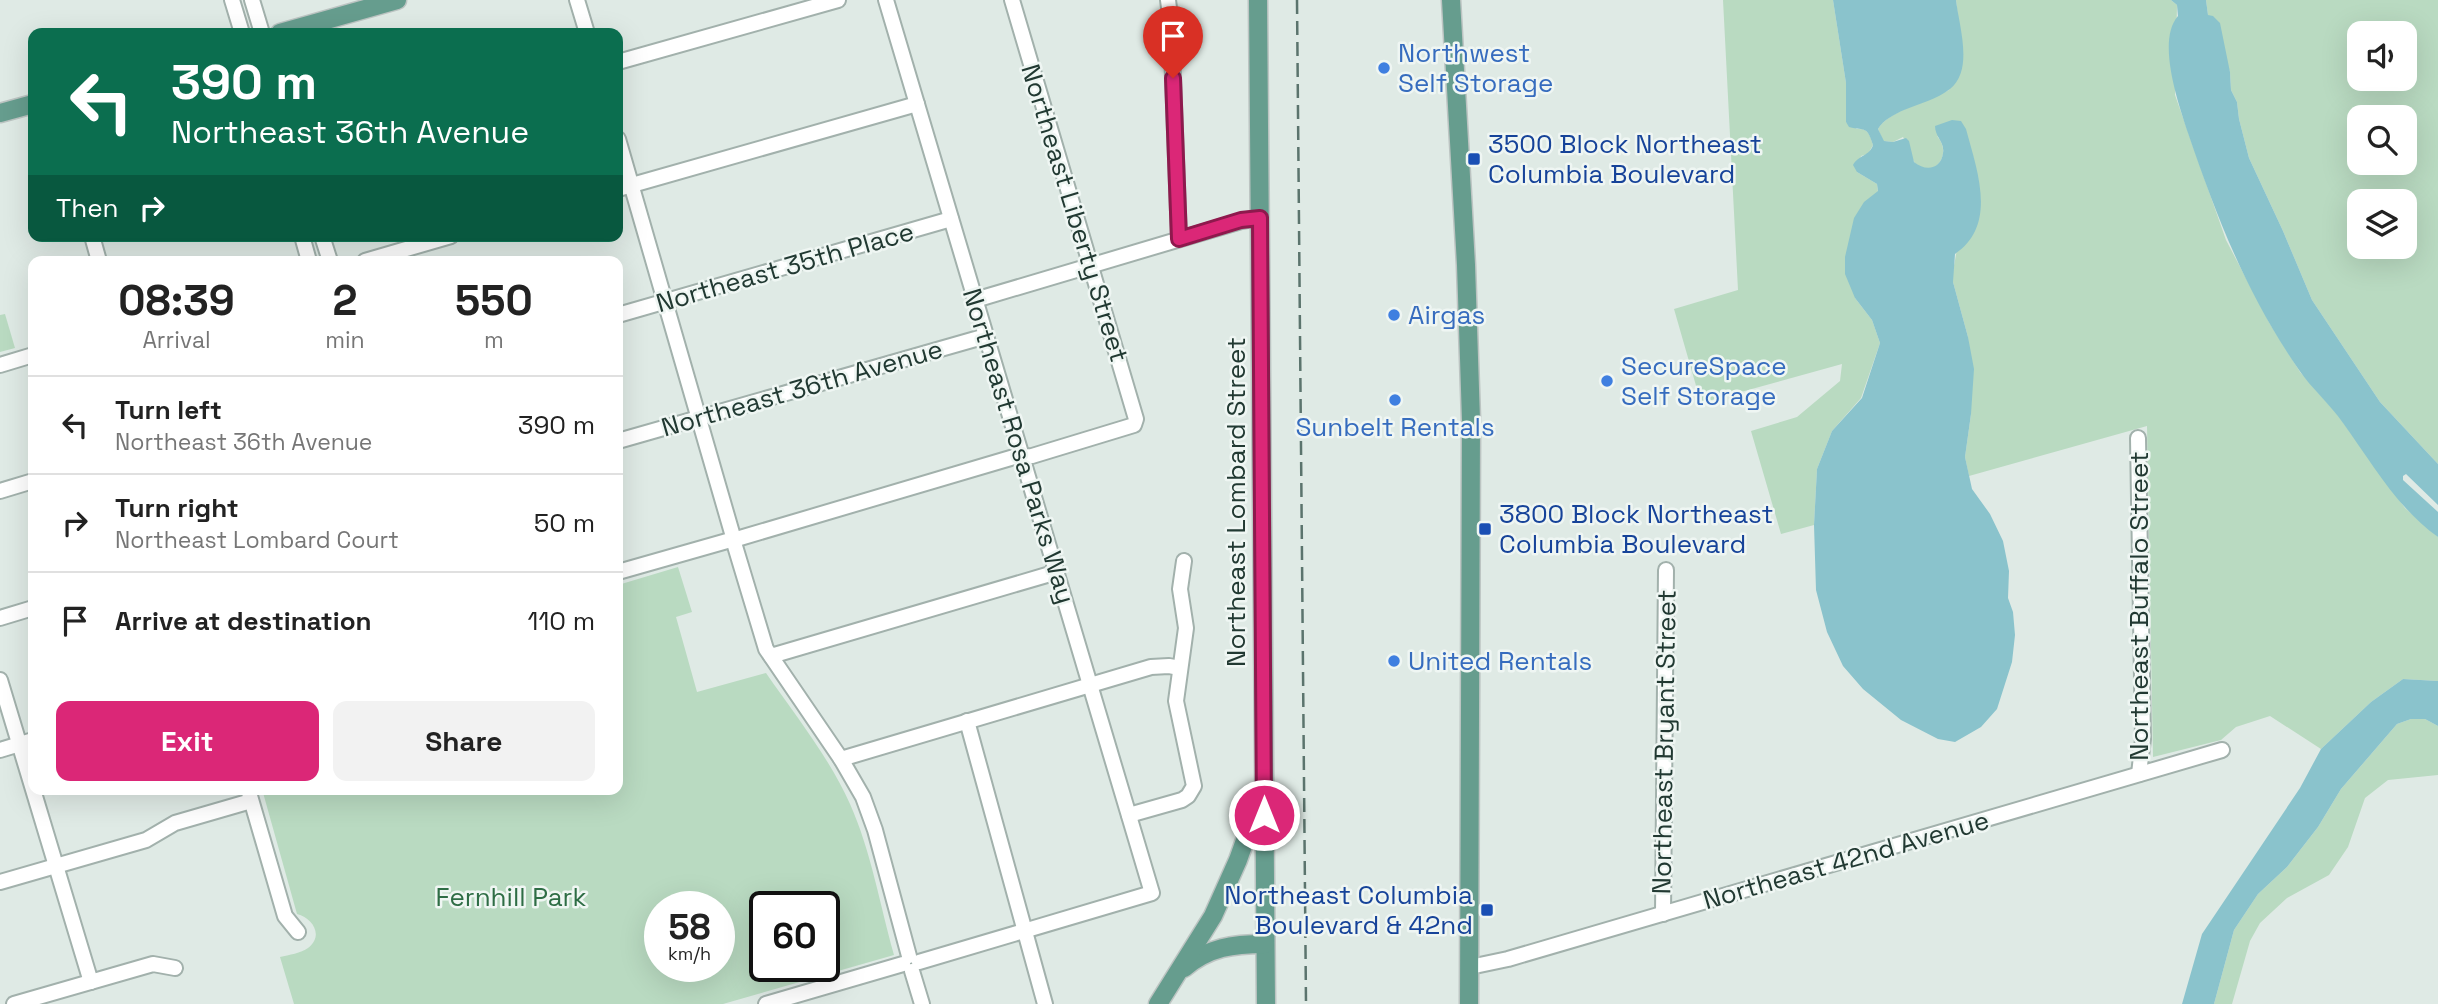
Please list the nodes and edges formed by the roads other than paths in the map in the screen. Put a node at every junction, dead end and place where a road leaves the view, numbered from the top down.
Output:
1 (232, 0) edge
2 (252, 0) edge
3 (397, 0) edge
4 (577, 0) edge
5 (838, 0) edge
6 (886, 0) edge
7 (1012, 0) edge
8 (1168, 0) edge
9 (1258, 0) edge
10 (1451, 0) edge
11 (240, 28) edge
12 (260, 28) edge
13 (298, 28) edge
14 (585, 28) edge
15 (623, 61) edge
16 (917, 104) junction
17 (28, 105) edge
18 (0, 113) edge
19 (624, 187) edge
20 (1260, 218) junction
21 (951, 219) junction
22 (1179, 239) junction
23 (430, 242) edge
24 (382, 256) edge
25 (1090, 266) junction
26 (975, 300) junction
27 (664, 301) junction
28 (623, 313) edge
29 (986, 336) junction
30 (28, 357) edge
31 (0, 365) edge
32 (698, 418) junction
33 (2138, 438) dead end
34 (623, 440) edge
35 (1022, 457) junction
36 (28, 483) edge
37 (0, 491) edge
38 (733, 539) junction
39 (1184, 561) dead end
40 (1666, 570) dead end
41 (623, 571) edge
42 (1057, 572) junction
43 (28, 610) edge
44 (0, 618) edge
45 (771, 656) junction
46 (1180, 668) junction
47 (0, 680) edge
48 (1091, 685) junction
49 (967, 721) junction
50 (26, 742) edge
51 (0, 750) edge
52 (2222, 750) dead end
53 (841, 759) junction
54 (2139, 774) junction
55 (1264, 789) junction
56 (38, 795) edge
57 (250, 795) edge
58 (1129, 816) junction
59 (55, 866) junction
60 (0, 882) edge
61 (1663, 914) junction
62 (1025, 930) junction
63 (298, 932) dead end
64 (1265, 944) junction
65 (911, 963) junction
66 (1470, 967) junction
67 (175, 968) dead end
68 (91, 982) junction
69 (1170, 984) junction
70 (14, 1004) edge
71 (766, 1004) edge
72 (922, 1004) edge
73 (1045, 1004) edge
74 (1150, 1004) edge
75 (1158, 1004) edge
76 (1266, 1004) edge
77 (1469, 1004) edge

1 - 11 street
2 - 12 street
3 - 13 main road
4 - 14 street
5 - 15 street
6 - 16 street, Northeast Rosa Parks Way
7 - 25 street, Northeast Liberty Street
8 - 22 street
9 - 20 main road, Northeast Lombard Street
10 - 66 main road
16 - 19 street
16 - 21 street, Northeast Rosa Parks Way
17 - 18 main road
19 - 27 street
20 - 22 street
20 - 55 main road, Northeast Lombard Street
21 - 26 street, Northeast Rosa Parks Way
21 - 27 street, Northeast 35th Place
22 - 25 street
23 - 24 street
25 - 26 street
25 - 35 street, Northeast Liberty Street
26 - 29 street, Northeast Rosa Parks Way
27 - 28 street, Northeast 35th Place
27 - 32 street
29 - 32 street, Northeast 36th Avenue
29 - 35 street, Northeast Rosa Parks Way
30 - 31 street
32 - 34 street, Northeast 36th Avenue
32 - 38 street
33 - 54 street, Northeast Buffalo Street
35 - 38 street
35 - 42 street, Northeast Rosa Parks Way
36 - 37 street
38 - 41 street
38 - 45 street
39 - 46 street
40 - 61 street, Northeast Bryant Street
42 - 45 street
42 - 48 street, Northeast Rosa Parks Way
43 - 44 street
45 - 53 street
46 - 48 street
46 - 58 street
47 - 50 street
48 - 49 street
48 - 58 street, Northeast Rosa Parks Way
49 - 53 street
49 - 62 street
50 - 51 street
52 - 54 street, Northeast 42nd Avenue
53 - 65 street
54 - 61 street, Northeast 42nd Avenue
55 - 64 main road, Northeast Lombard Street
55 - 69 main road
56 - 59 street
57 - 59 street
57 - 63 street
58 - 62 street, Northeast Rosa Parks Way
59 - 60 street
59 - 68 street
61 - 66 street, Northeast 42nd Avenue
62 - 65 street
62 - 73 street
64 - 69 main road
64 - 76 main road, Northeast Lombard Street
65 - 71 street
65 - 72 street
66 - 77 main road
67 - 68 street
68 - 70 street
69 - 74 main road
69 - 75 main road

